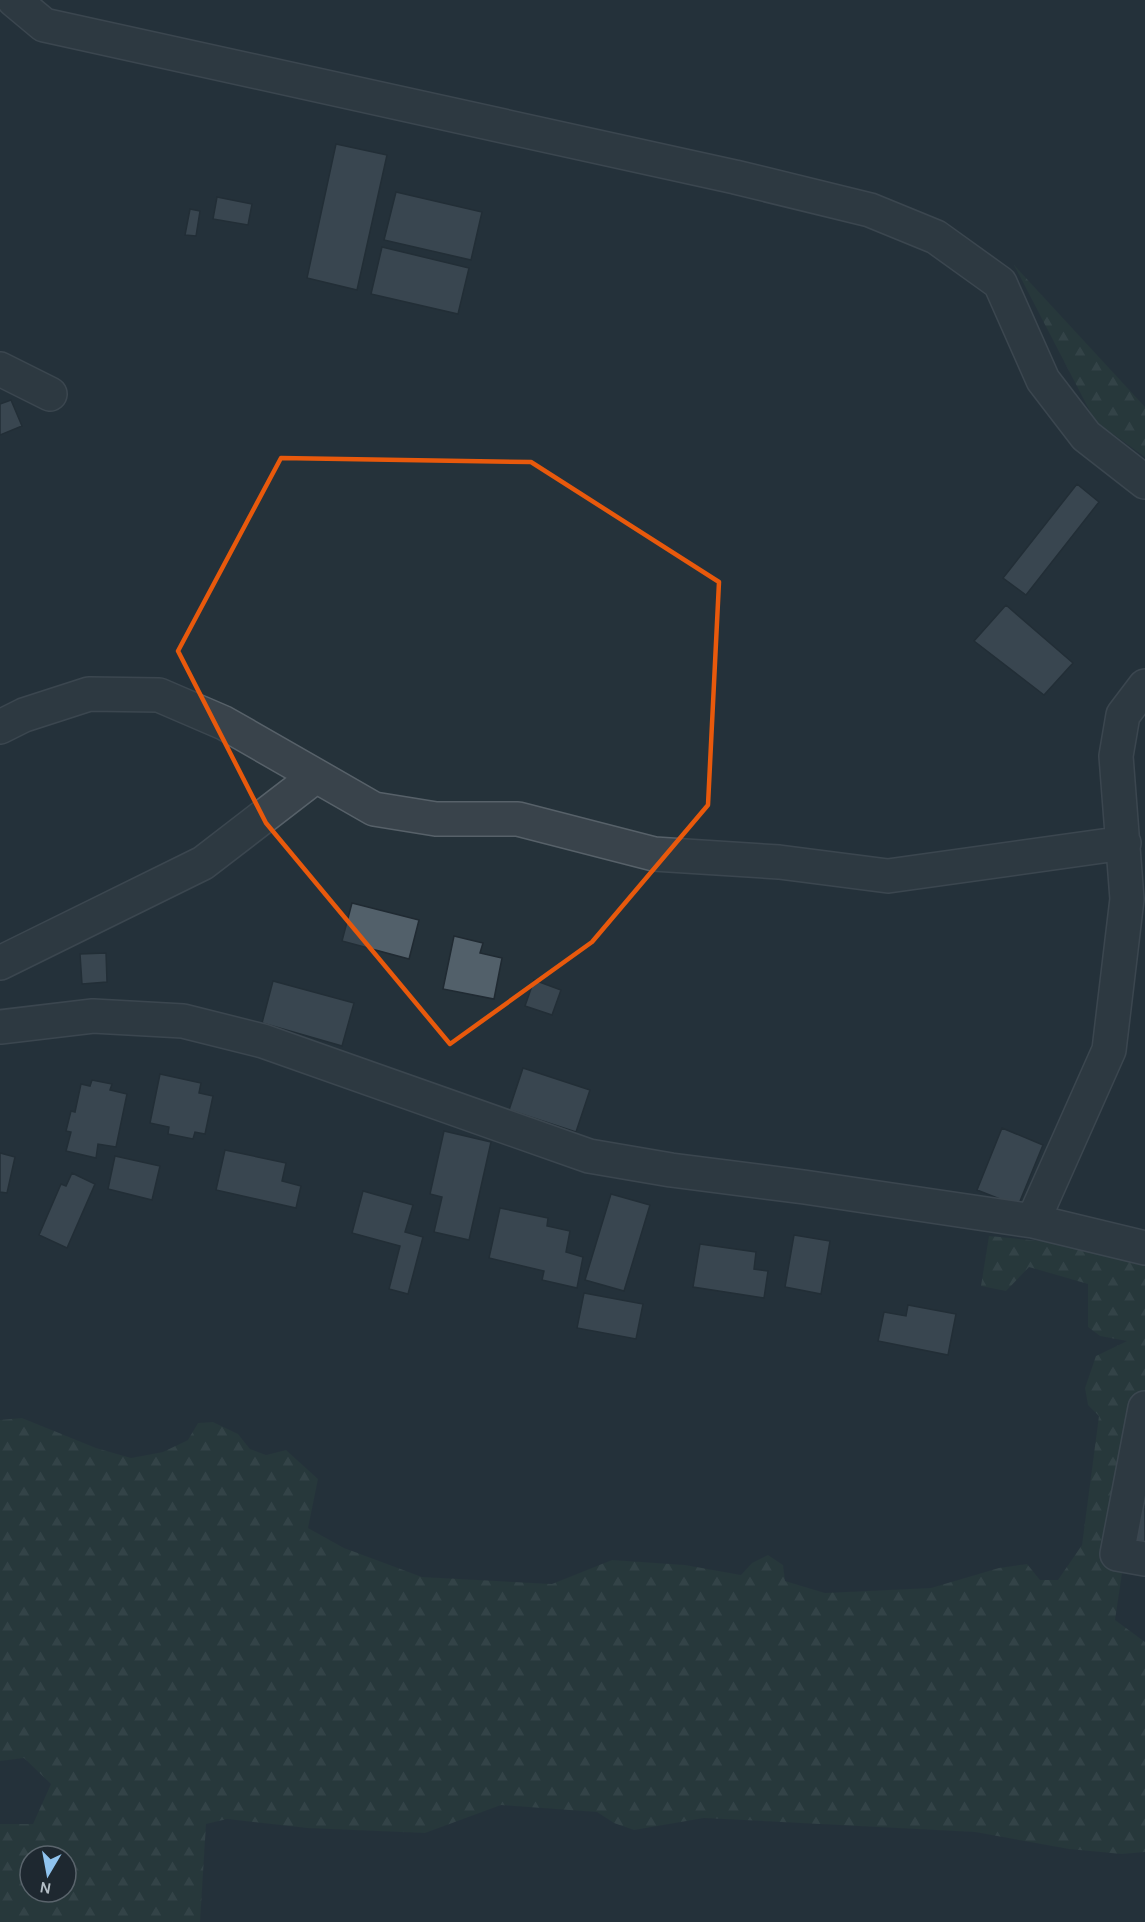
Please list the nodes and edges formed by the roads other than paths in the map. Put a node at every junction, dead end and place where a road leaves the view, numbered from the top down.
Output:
1 (14, 0) edge
2 (0, 369) edge
3 (50, 394) dead end
4 (1145, 482) edge
5 (1145, 686) edge
6 (0, 726) edge
7 (316, 776) junction
8 (1124, 843) junction
9 (0, 963) edge
10 (0, 1027) edge
11 (1033, 1221) junction
12 (1145, 1248) edge
13 (1145, 1408) edge
14 (1139, 1469) edge
15 (1145, 1559) edge

1 - 4 street
2 - 3 street
5 - 8 street
6 - 7 street
7 - 8 street
7 - 9 street
8 - 11 street
10 - 11 street
11 - 12 street
13 - 14 street
14 - 15 street

